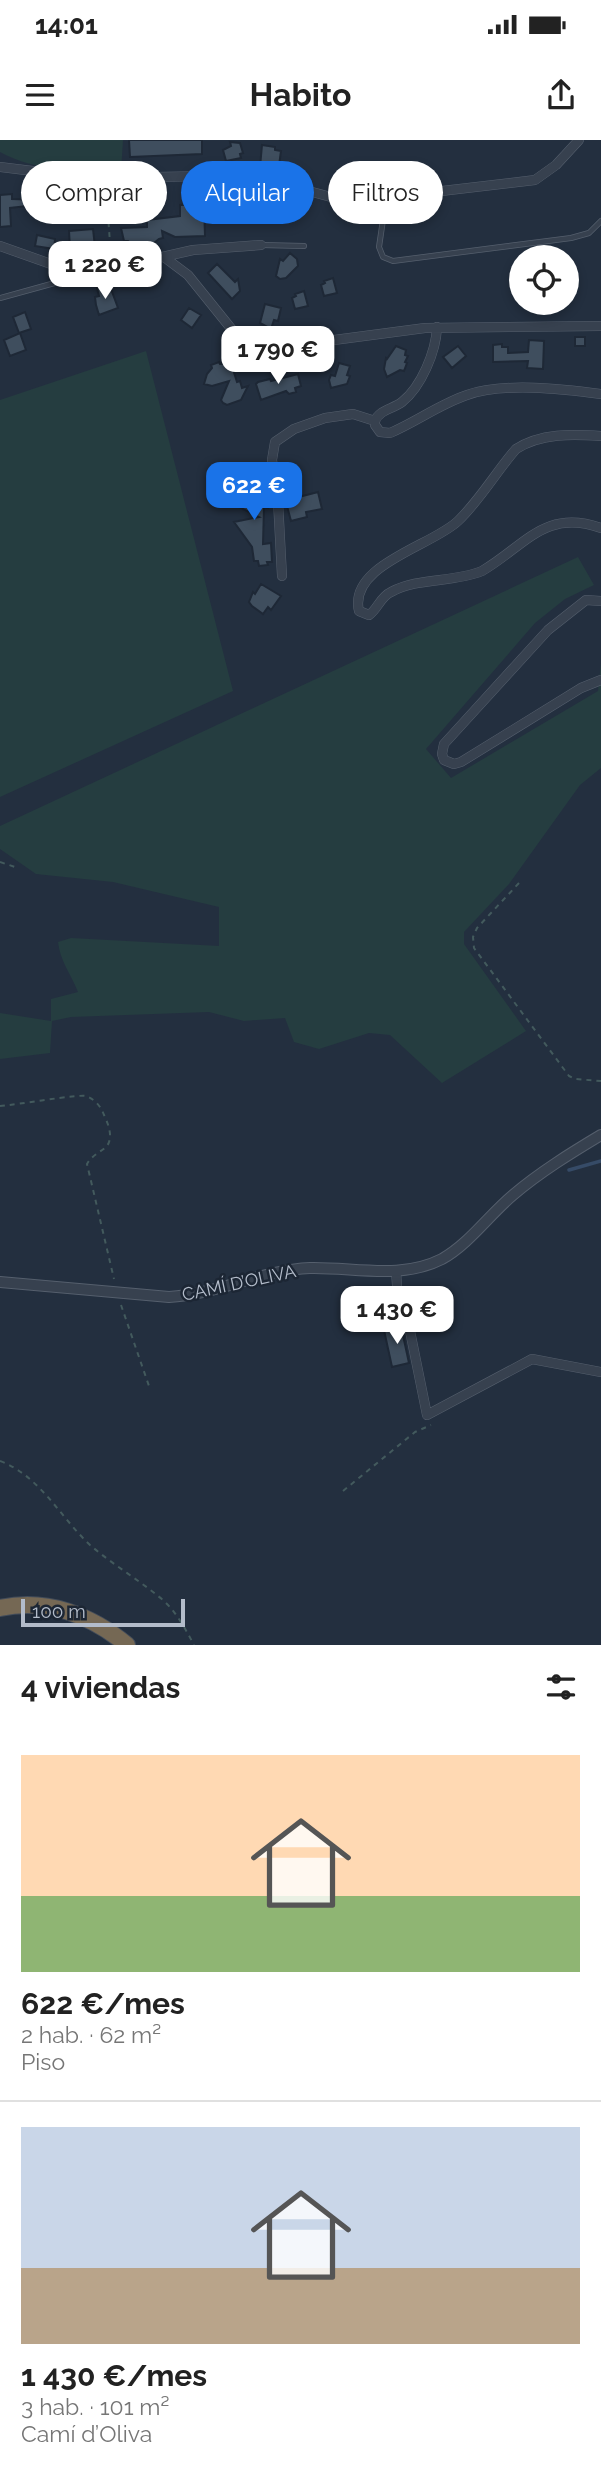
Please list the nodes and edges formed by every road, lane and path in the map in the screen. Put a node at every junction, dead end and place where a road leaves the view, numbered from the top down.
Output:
1 (579, 140) edge
2 (0, 158) edge
3 (0, 167) edge
4 (17, 169) junction
5 (21, 170) edge
6 (167, 177) edge
7 (443, 191) edge
8 (328, 196) edge
9 (601, 221) edge
10 (109, 224) edge
11 (382, 224) edge
12 (261, 245) joint
13 (0, 246) edge
14 (304, 246) dead end
15 (164, 257) junction
16 (112, 268) junction
17 (82, 275) junction
18 (0, 298) edge
19 (601, 326) edge
20 (437, 327) junction
21 (601, 394) edge
22 (375, 421) junction
23 (601, 436) edge
24 (601, 527) edge
25 (282, 576) dead end
26 (601, 601) edge
27 (601, 680) edge
28 (0, 862) edge
29 (18, 868) dead end
30 (519, 883) dead end
31 (601, 1081) edge
32 (0, 1106) edge
33 (601, 1135) edge
34 (396, 1271) junction
35 (0, 1282) edge
36 (117, 1293) junction
37 (601, 1372) edge
38 (149, 1386) dead end
39 (427, 1415) junction
40 (0, 1461) edge
41 (343, 1491) dead end
42 (0, 1608) edge
43 (127, 1645) edge
44 (194, 1645) edge

1 - 7 street
2 - 4 street
3 - 4 street
4 - 5 street
6 - 8 street
9 - 11 lane
10 - 16 path
12 - 14 lane
12 - 15 street
13 - 17 street
15 - 16 street
15 - 20 street
16 - 17 street
17 - 18 lane
19 - 20 street
20 - 22 street
21 - 22 street
22 - 25 street
23 - 24 street
26 - 27 street
28 - 29 path
30 - 31 path
32 - 36 path
33 - 34 street, CAMÍ D’OLIVA
34 - 36 street, CAMÍ D’OLIVA
34 - 39 street
35 - 36 street, CAMÍ D’OLIVA
36 - 38 path
37 - 39 street
39 - 41 path
40 - 44 path
42 - 43 highway

